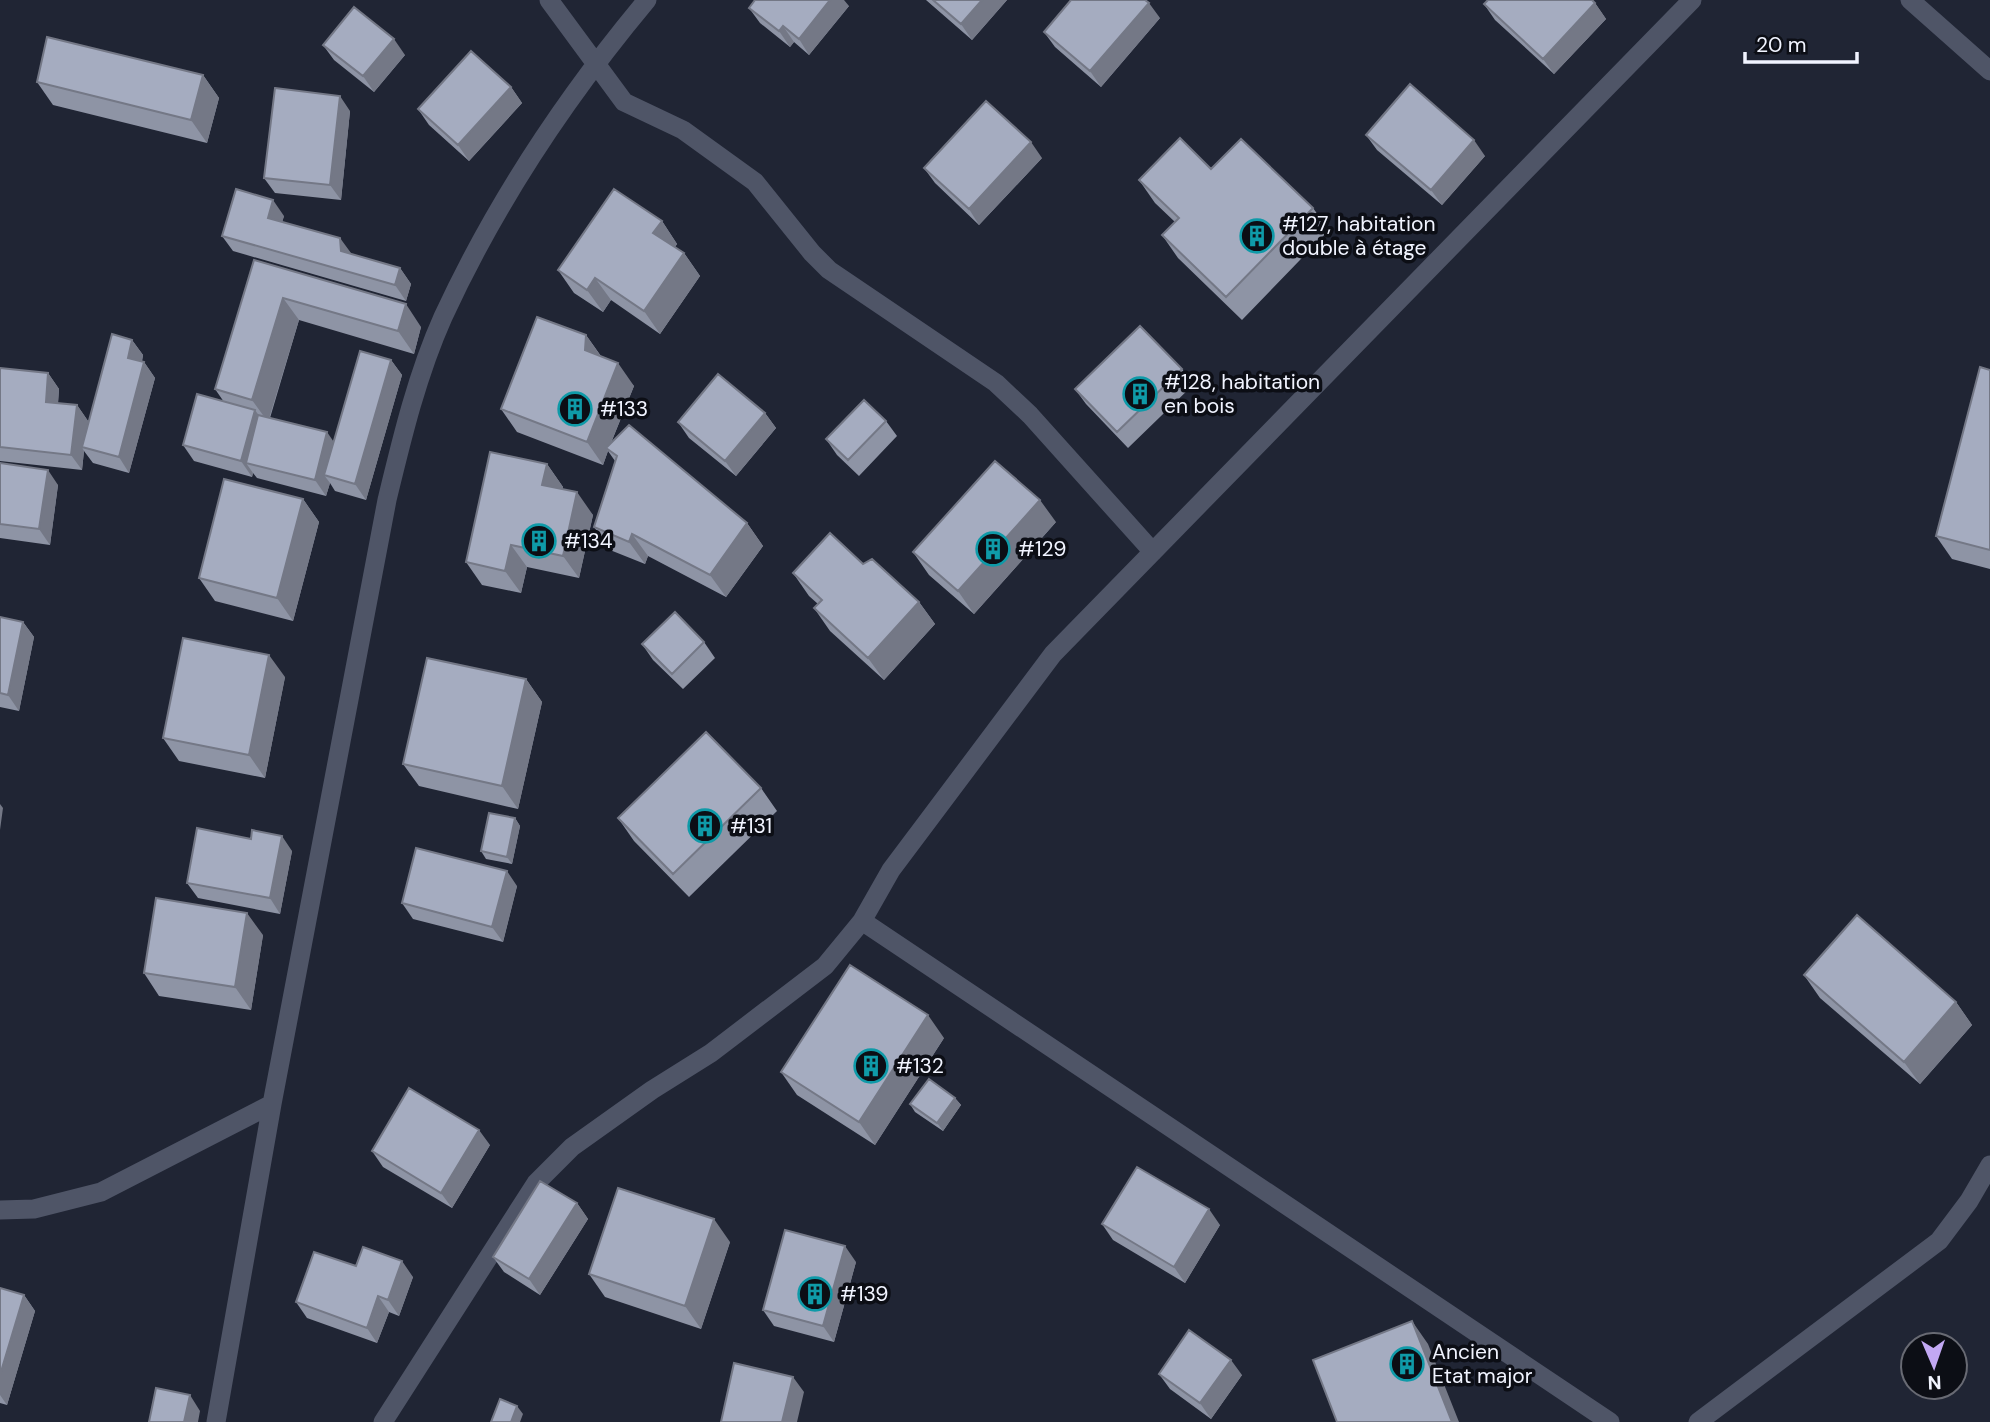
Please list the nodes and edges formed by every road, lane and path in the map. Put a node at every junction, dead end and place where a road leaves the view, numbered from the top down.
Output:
1 (549, 0) edge
2 (647, 0) edge
3 (1692, 0) edge
4 (1910, 0) edge
5 (594, 63) junction
6 (1990, 71) edge
7 (1153, 552) junction
8 (862, 920) junction
9 (272, 1104) junction
10 (1990, 1165) edge
11 (0, 1210) edge
12 (216, 1422) edge
13 (383, 1422) edge
14 (1610, 1422) edge
15 (1698, 1422) edge

1 - 5 street
2 - 5 street
3 - 7 street
4 - 6 street
5 - 7 street
5 - 9 street
7 - 8 street
8 - 13 street
8 - 14 street
9 - 11 street
9 - 12 street
10 - 15 street

